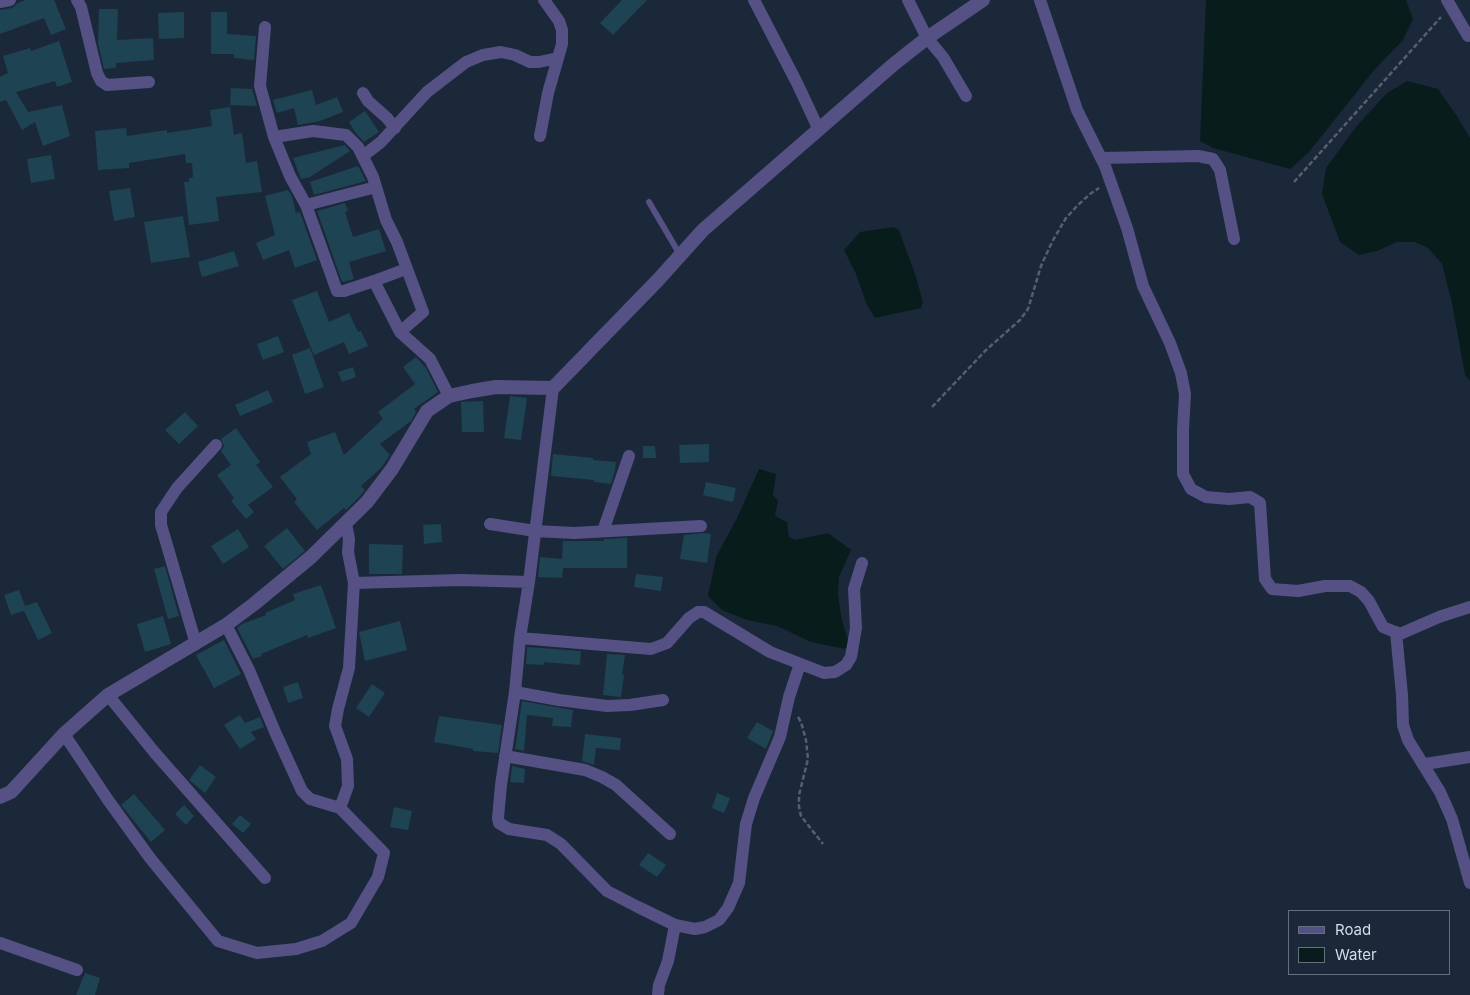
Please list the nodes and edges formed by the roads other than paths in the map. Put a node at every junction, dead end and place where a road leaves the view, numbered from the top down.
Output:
1 (10, 0) edge
2 (77, 0) edge
3 (544, 0) edge
4 (754, 0) edge
5 (908, 0) edge
6 (983, 0) edge
7 (1040, 0) edge
8 (0, 2) edge
9 (1449, 3) edge
10 (968, 4) edge
11 (265, 28) dead end
12 (1468, 36) dead end
13 (927, 38) junction
14 (558, 58) junction
15 (149, 82) dead end
16 (363, 93) dead end
17 (966, 96) dead end
18 (395, 128) junction
19 (819, 130) junction
20 (540, 136) dead end
21 (274, 137) junction
22 (363, 156) junction
23 (1101, 158) junction
24 (376, 187) junction
25 (649, 202) dead end
26 (306, 205) junction
27 (1234, 239) dead end
28 (680, 255) junction
29 (406, 269) junction
30 (374, 281) junction
31 (400, 332) junction
32 (553, 388) junction
33 (449, 396) junction
34 (216, 445) dead end
35 (629, 456) dead end
36 (346, 524) junction
37 (490, 524) dead end
38 (702, 526) dead end
39 (535, 530) junction
40 (603, 531) junction
41 (862, 563) dead end
42 (529, 582) junction
43 (354, 583) junction
44 (1470, 607) edge
45 (226, 624) junction
46 (1396, 632) junction
47 (520, 638) junction
48 (196, 644) junction
49 (800, 664) junction
50 (515, 692) junction
51 (108, 695) junction
52 (663, 700) dead end
53 (64, 734) junction
54 (505, 756) junction
55 (1470, 757) edge
56 (1425, 764) junction
57 (0, 798) edge
58 (340, 808) junction
59 (670, 834) dead end
60 (265, 878) dead end
61 (1470, 883) edge
62 (675, 925) junction
63 (0, 943) edge
64 (77, 970) dead end
65 (658, 995) edge

1 - 8 street
2 - 15 street
3 - 14 street
4 - 19 street
5 - 13 street
6 - 10 street
7 - 23 street
9 - 12 street
10 - 13 street
11 - 21 street
13 - 17 street
13 - 19 street
14 - 18 street
14 - 20 street
16 - 18 street
18 - 22 street
19 - 28 street
21 - 22 street
21 - 26 street
22 - 24 street
23 - 27 street
23 - 46 street
24 - 26 street
24 - 29 street
25 - 28 lane
26 - 30 street
28 - 32 street
29 - 30 street
29 - 31 street
30 - 31 street
31 - 33 street
32 - 33 street
32 - 39 street
33 - 36 street
34 - 48 street
35 - 40 street
36 - 43 street
36 - 45 street
37 - 39 street
38 - 40 street
39 - 40 street
39 - 42 street
41 - 49 street
42 - 43 street
42 - 47 street
43 - 58 street
44 - 46 street
45 - 48 street
45 - 58 street
46 - 56 street
47 - 49 street
47 - 50 street
48 - 51 street
49 - 62 street
50 - 52 street
50 - 54 street
51 - 53 street
51 - 60 street
53 - 57 street
53 - 58 street
54 - 59 street
54 - 62 street
55 - 56 street
56 - 61 street
62 - 65 street
63 - 64 street

